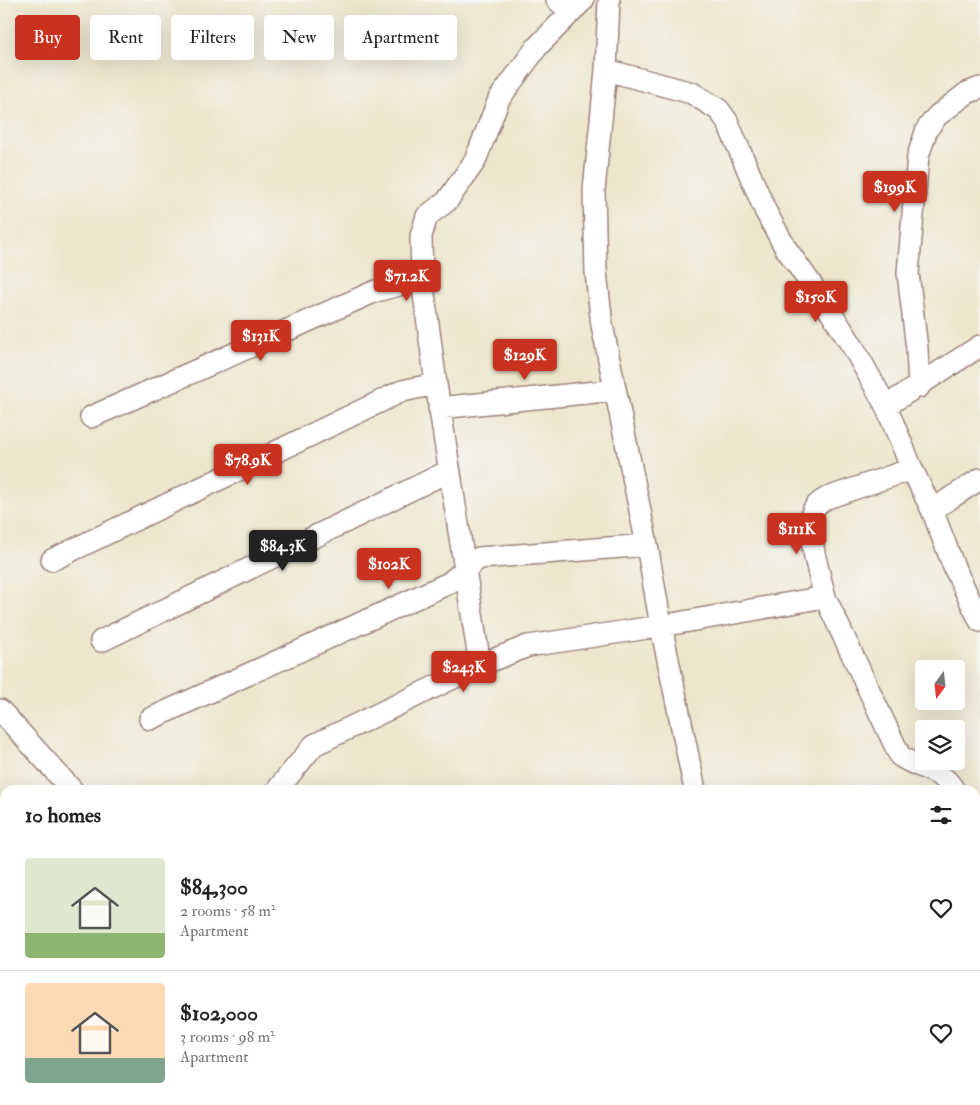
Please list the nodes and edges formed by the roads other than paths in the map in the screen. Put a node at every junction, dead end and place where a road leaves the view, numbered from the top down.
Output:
1 (609, 0) edge
2 (570, 4) edge
3 (606, 70) junction
4 (980, 88) edge
5 (422, 279) junction
6 (980, 346) edge
7 (436, 384) junction
8 (919, 386) junction
9 (615, 390) junction
10 (886, 406) junction
11 (439, 408) junction
12 (91, 417) dead end
13 (912, 469) junction
14 (449, 471) junction
15 (980, 479) edge
16 (932, 510) junction
17 (647, 545) junction
18 (52, 560) dead end
19 (464, 570) junction
20 (825, 597) junction
21 (980, 621) edge
22 (661, 626) junction
23 (101, 641) dead end
24 (480, 665) junction
25 (0, 710) edge
26 (150, 719) dead end
27 (68, 785) edge
28 (281, 785) edge
29 (694, 785) edge
30 (950, 785) edge

1 - 3 street
2 - 5 street
3 - 9 street
3 - 10 street
4 - 8 street
5 - 7 street
5 - 12 street
6 - 8 street
7 - 11 street
7 - 18 street
8 - 10 street
9 - 11 street
9 - 17 street
10 - 13 street
11 - 14 street
13 - 16 street
13 - 20 street
14 - 19 street
14 - 23 street
15 - 16 street
16 - 21 street
17 - 19 street
17 - 22 street
19 - 24 street
19 - 26 street
20 - 22 street
20 - 30 street
22 - 24 street
22 - 29 street
24 - 28 street
25 - 27 street

